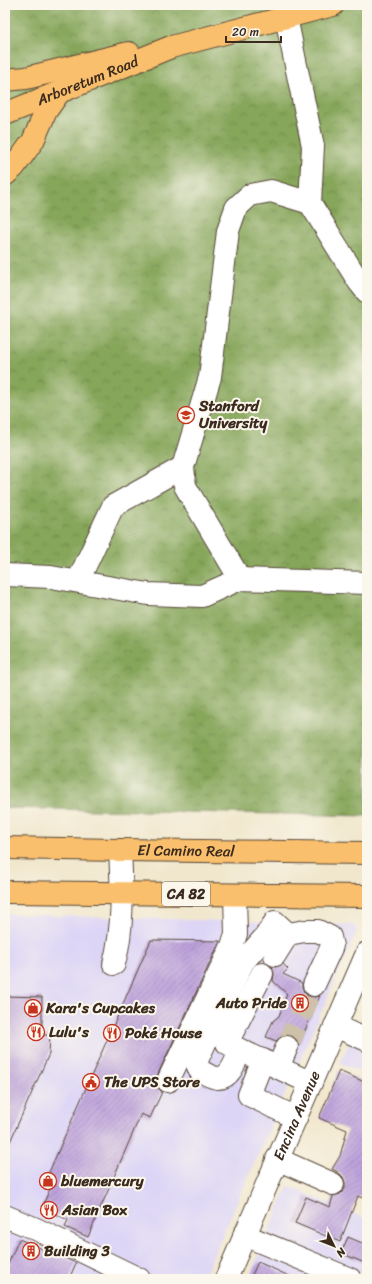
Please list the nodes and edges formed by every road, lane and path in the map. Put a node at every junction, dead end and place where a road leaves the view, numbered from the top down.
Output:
1 (333, 5) edge
2 (286, 16) junction
3 (171, 47) junction
4 (5, 80) edge
5 (58, 94) junction
6 (5, 114) edge
7 (5, 175) edge
8 (310, 203) junction
9 (367, 292) edge
10 (183, 468) junction
11 (5, 574) edge
12 (240, 579) junction
13 (78, 581) junction
14 (367, 583) edge
15 (5, 848) edge
16 (120, 850) junction
17 (367, 854) edge
18 (5, 892) edge
19 (122, 893) junction
20 (235, 895) junction
21 (367, 896) edge
22 (288, 934) junction
23 (367, 953) edge
24 (275, 955) dead end
25 (114, 964) dead end
26 (262, 974) dead end
27 (314, 985) tunnel mouth
28 (335, 1026) junction
29 (367, 1040) edge
30 (286, 1047) tunnel mouth
31 (240, 1050) junction
32 (270, 1064) junction
33 (168, 1081) dead end
34 (311, 1083) junction
35 (296, 1118) junction
36 (277, 1159) junction
37 (333, 1184) dead end
38 (5, 1216) edge
39 (244, 1235) junction
40 (139, 1279) edge
41 (226, 1279) edge
42 (350, 1279) edge

1 - 2 main road, Arboretum Road
2 - 3 main road, Arboretum Road
2 - 8 street
3 - 4 main road, Arboretum Road
3 - 5 main road, Arboretum Road
5 - 6 main road, Arboretum Road
5 - 7 main road
8 - 9 street
8 - 10 street
10 - 12 street
10 - 13 street
11 - 13 street
12 - 13 street
12 - 14 street
15 - 16 main road, El Camino Real
16 - 17 main road, El Camino Real
16 - 19 street
18 - 19 main road, CA 82
19 - 20 main road, CA 82
19 - 25 street
20 - 21 main road, CA 82
20 - 33 street
22 - 24 street
22 - 27 street
22 - 31 street
23 - 28 street, Encina Avenue
26 - 31 street
28 - 29 street
28 - 34 street, Encina Avenue
30 - 32 street
31 - 32 street
32 - 34 street
32 - 35 street
34 - 35 street, Encina Avenue
35 - 36 street, Encina Avenue
36 - 37 street
36 - 39 street, Encina Avenue
38 - 40 street
39 - 41 street, Encina Avenue
39 - 42 street

